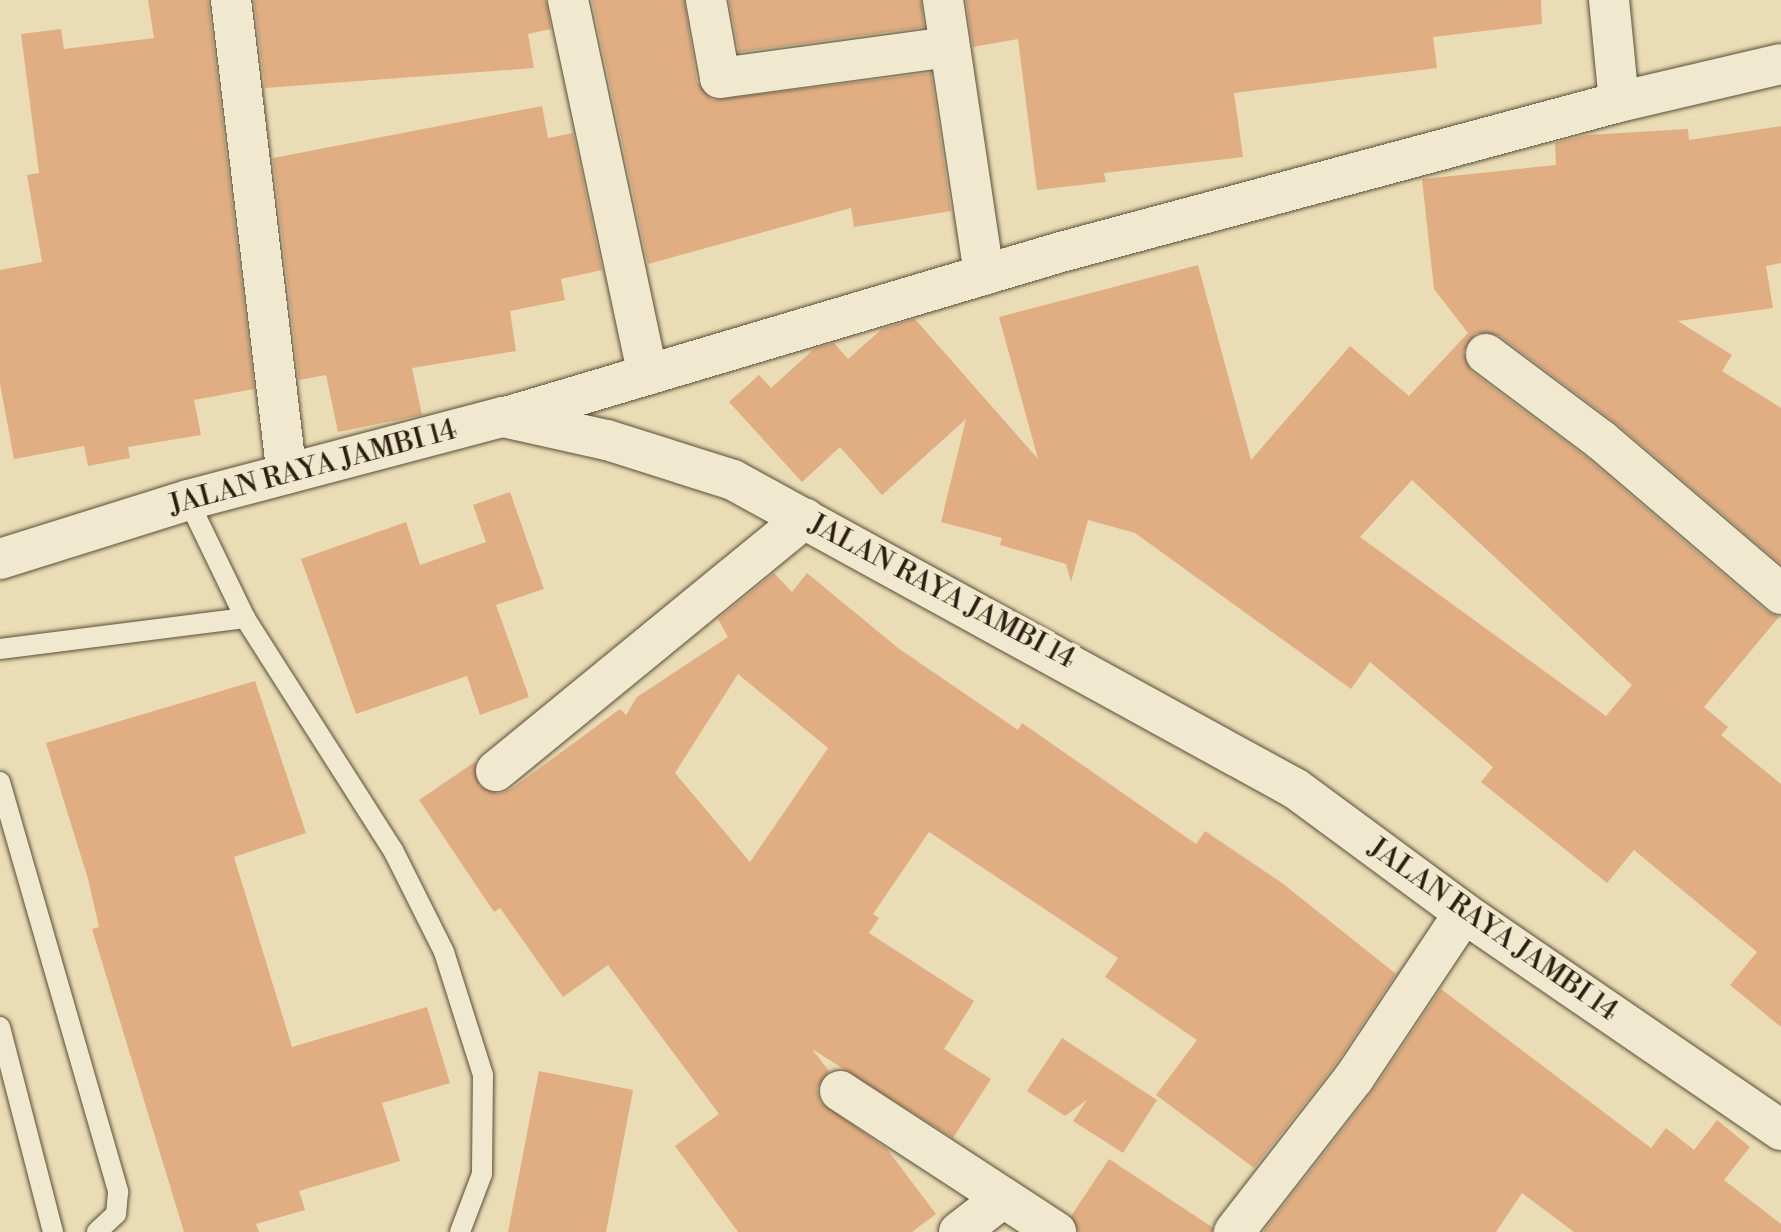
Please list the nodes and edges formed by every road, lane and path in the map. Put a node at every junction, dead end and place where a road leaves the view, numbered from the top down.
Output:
1 (231, 0) edge
2 (568, 0) edge
3 (706, 0) edge
4 (943, 0) edge
5 (1609, 0) edge
6 (948, 47) junction
7 (1781, 64) edge
8 (1619, 102) junction
9 (984, 275) junction
10 (1486, 354) dead end
11 (648, 375) junction
12 (503, 417) junction
13 (287, 474) junction
14 (188, 500) junction
15 (805, 518) junction
16 (0, 559) edge
17 (1781, 594) edge
18 (245, 618) junction
19 (0, 649) edge
20 (496, 771) dead end
21 (0, 782) edge
22 (1464, 913) junction
23 (0, 1027) edge
24 (840, 1091) dead end
25 (1781, 1130) edge
26 (1003, 1198) junction
27 (53, 1232) edge
28 (97, 1232) edge
29 (460, 1232) edge
30 (959, 1232) edge
31 (1056, 1232) edge
32 (1234, 1232) edge

1 - 13 street
2 - 11 street
3 - 6 street
4 - 6 street
5 - 8 street
6 - 9 street
7 - 8 street
8 - 9 street
9 - 11 street
10 - 17 street
11 - 12 street
12 - 13 street, JALAN RAYA JAMBI 14
12 - 15 street, JALAN RAYA JAMBI 14
13 - 14 street, JALAN RAYA JAMBI 14
14 - 16 street, JALAN RAYA JAMBI 14
14 - 18 lane
15 - 20 street
15 - 22 street, JALAN RAYA JAMBI 14
18 - 19 lane
18 - 29 lane
21 - 28 lane
22 - 25 street, JALAN RAYA JAMBI 14
22 - 32 street
23 - 27 lane
24 - 26 street
26 - 30 street
26 - 31 street

